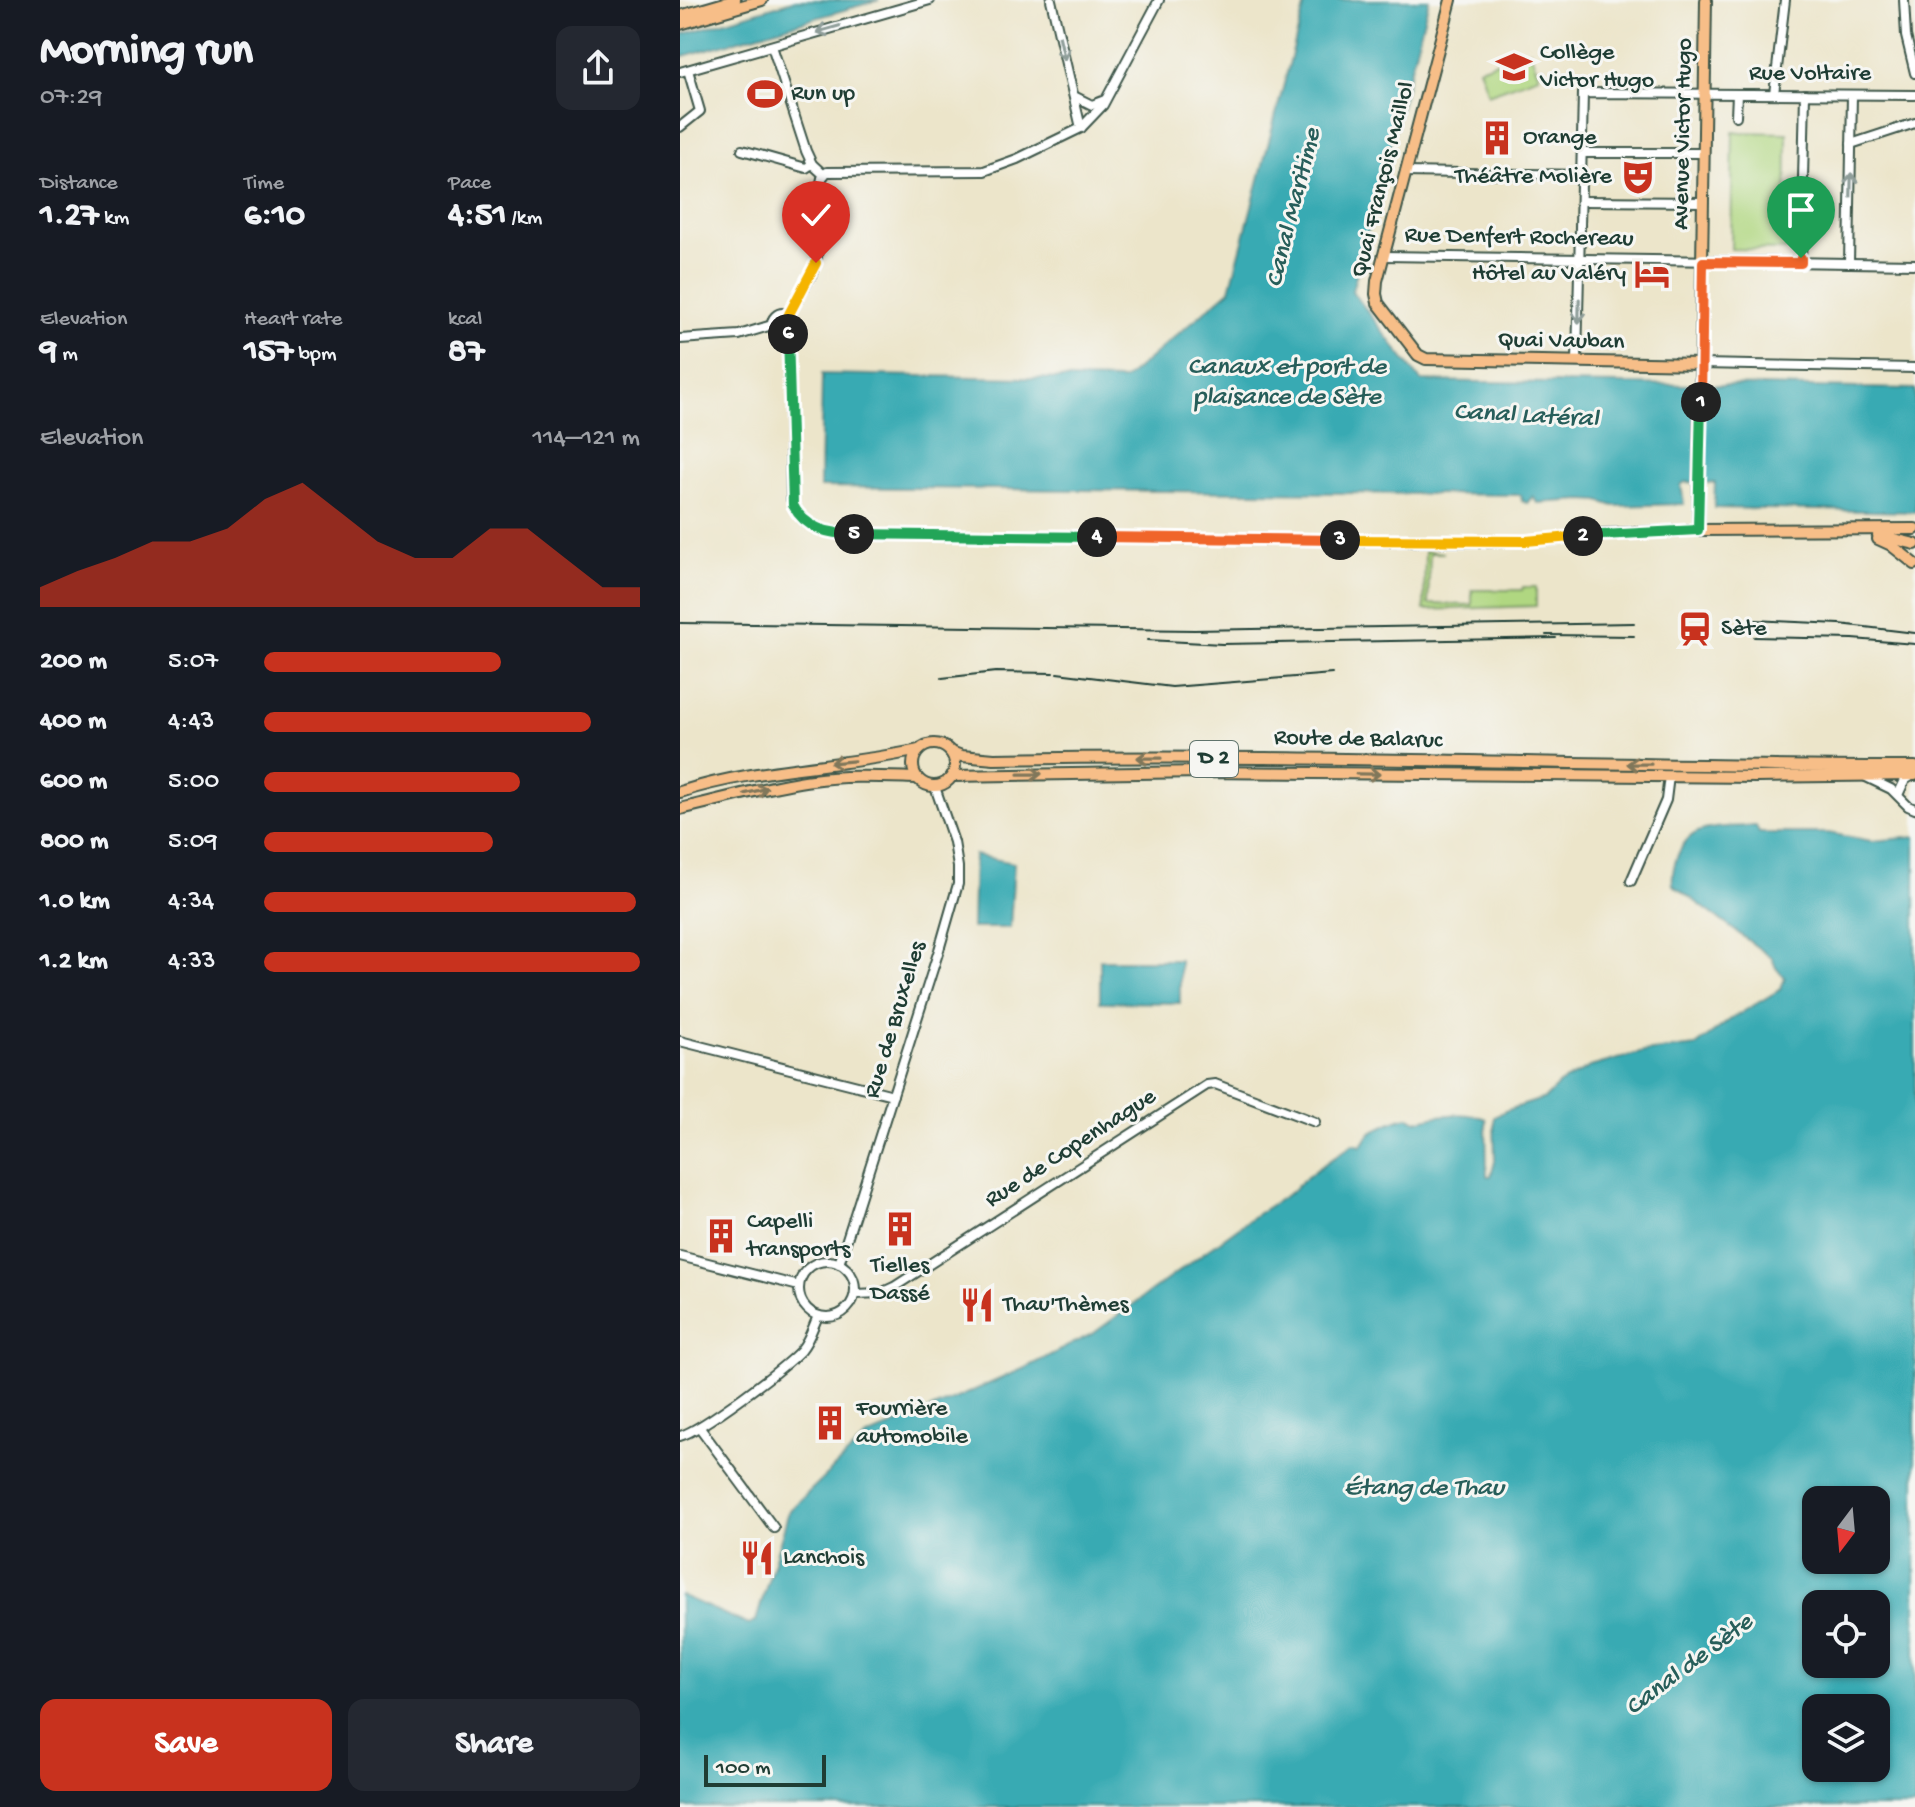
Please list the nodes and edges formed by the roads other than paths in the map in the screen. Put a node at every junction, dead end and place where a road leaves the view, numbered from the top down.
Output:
1 (735, 0) edge
2 (762, 0) edge
3 (930, 0) edge
4 (1051, 0) edge
5 (1159, 0) edge
6 (1451, 0) edge
7 (1706, 0) edge
8 (1785, 0) edge
9 (1904, 0) edge
10 (704, 4) edge
11 (680, 16) edge
12 (680, 24) edge
13 (772, 46) junction
14 (684, 71) edge
15 (1915, 73) edge
16 (1705, 94) junction
17 (1737, 94) junction
18 (1774, 94) junction
19 (1805, 94) junction
20 (1074, 95) junction
21 (1852, 95) junction
22 (1915, 95) edge
23 (1106, 99) junction
24 (1736, 116) dead end
25 (1915, 123) edge
26 (680, 127) edge
27 (1081, 128) junction
28 (1851, 144) junction
29 (742, 150) dead end
30 (1582, 153) junction
31 (1704, 153) junction
32 (812, 164) junction
33 (1405, 172) junction
34 (824, 175) junction
35 (1582, 175) junction
36 (1581, 201) junction
37 (1703, 202) junction
38 (1384, 256) junction
39 (1580, 260) junction
40 (1703, 262) junction
41 (1801, 263) junction
42 (1849, 263) junction
43 (1915, 264) edge
44 (789, 314) junction
45 (772, 325) junction
46 (788, 333) junction
47 (680, 339) edge
48 (1421, 357) joint
49 (1577, 362) junction
50 (1701, 364) junction
51 (1915, 368) edge
52 (1761, 529) junction
53 (1915, 529) edge
54 (1698, 530) junction
55 (1887, 530) junction
56 (1865, 534) junction
57 (1915, 541) edge
58 (1915, 564) edge
59 (919, 750) junction
60 (951, 752) junction
61 (1669, 770) junction
62 (1895, 771) junction
63 (1914, 772) edge
64 (1862, 775) junction
65 (952, 776) junction
66 (917, 778) junction
67 (935, 787) junction
68 (1896, 791) junction
69 (680, 792) edge
70 (680, 809) edge
71 (1915, 809) edge
72 (1631, 881) dead end
73 (680, 1041) edge
74 (893, 1095) junction
75 (1315, 1122) dead end
76 (680, 1256) edge
77 (839, 1264) junction
78 (799, 1286) junction
79 (855, 1294) junction
80 (818, 1316) junction
81 (700, 1428) junction
82 (680, 1436) edge
83 (774, 1528) dead end

1 - 10 main road
2 - 12 main road
3 -> 13 street
4 -> 20 street
5 - 23 street
6 - 33 main road, Quai François Maillol
7 - 16 main road, Avenue Victor Hugo
8 - 18 street
9 - 15 street
10 - 11 main road
13 - 14 street
13 - 32 street
14 - 26 street
16 - 17 street, Rue Voltaire
16 - 30 street, Rue Voltaire
16 - 31 main road, Avenue Victor Hugo
17 - 18 street, Rue Voltaire
17 - 24 street
18 - 19 street, Rue Voltaire
19 - 21 street, Rue Voltaire
19 - 41 street
20 - 23 street
20 - 27 street
21 - 22 street, Rue Voltaire
21 - 28 street
23 - 27 street
25 - 28 street
27 - 34 street
42 -> 28 street
29 - 32 street
30 - 31 street
30 - 35 street
31 - 37 main road, Avenue Victor Hugo
32 - 34 street
33 - 35 street
33 - 38 main road, Quai François Maillol
34 - 44 street
35 - 36 street
36 - 37 street
36 - 39 street
37 - 40 main road, Avenue Victor Hugo
38 - 39 street, Rue Denfert Rochereau
38 - 48 main road, Quai François Maillol
39 - 40 street, Rue Denfert Rochereau
39 -> 49 street
40 - 41 street, Rue Denfert Rochereau
40 - 50 main road, Avenue Victor Hugo
41 - 42 street, Rue Denfert Rochereau
42 - 43 street, Rue Denfert Rochereau
44 - 45 street
44 - 46 street
45 - 46 street
45 - 47 street
46 - 54 street
48 - 49 main road, Quai Vauban
49 - 50 main road, Quai Vauban
50 - 51 street
50 - 54 main road, Avenue Victor Hugo
52 - 54 main road
52 - 55 main road
52 - 56 main road
53 - 55 main road
55 - 57 main road
56 - 57 main road
56 - 58 main road
59 - 60 main road
59 - 66 main road
59 -> 69 main road
61 -> 60 main road, Route de Balaruc / D 2
60 - 65 main road
61 - 62 main road, Route de Balaruc / D 2
61 - 64 main road, Route de Balaruc / D 2
65 -> 61 main road, Route de Balaruc / D 2
61 - 72 street
62 - 63 main road, Route de Balaruc / D 2
62 - 64 main road, Route de Balaruc / D 2
62 - 68 street
63 - 68 street
64 - 68 street
65 - 67 main road
66 - 67 main road
70 -> 66 main road
67 - 74 street, Rue de Bruxelles
68 - 71 street
73 - 74 street
74 - 77 street, Rue de Bruxelles
75 - 79 street, Rue de Copenhague
76 - 78 street
77 - 78 street
77 - 79 street
78 - 80 street
79 - 80 street
80 - 81 street
81 - 82 street
81 - 83 street

